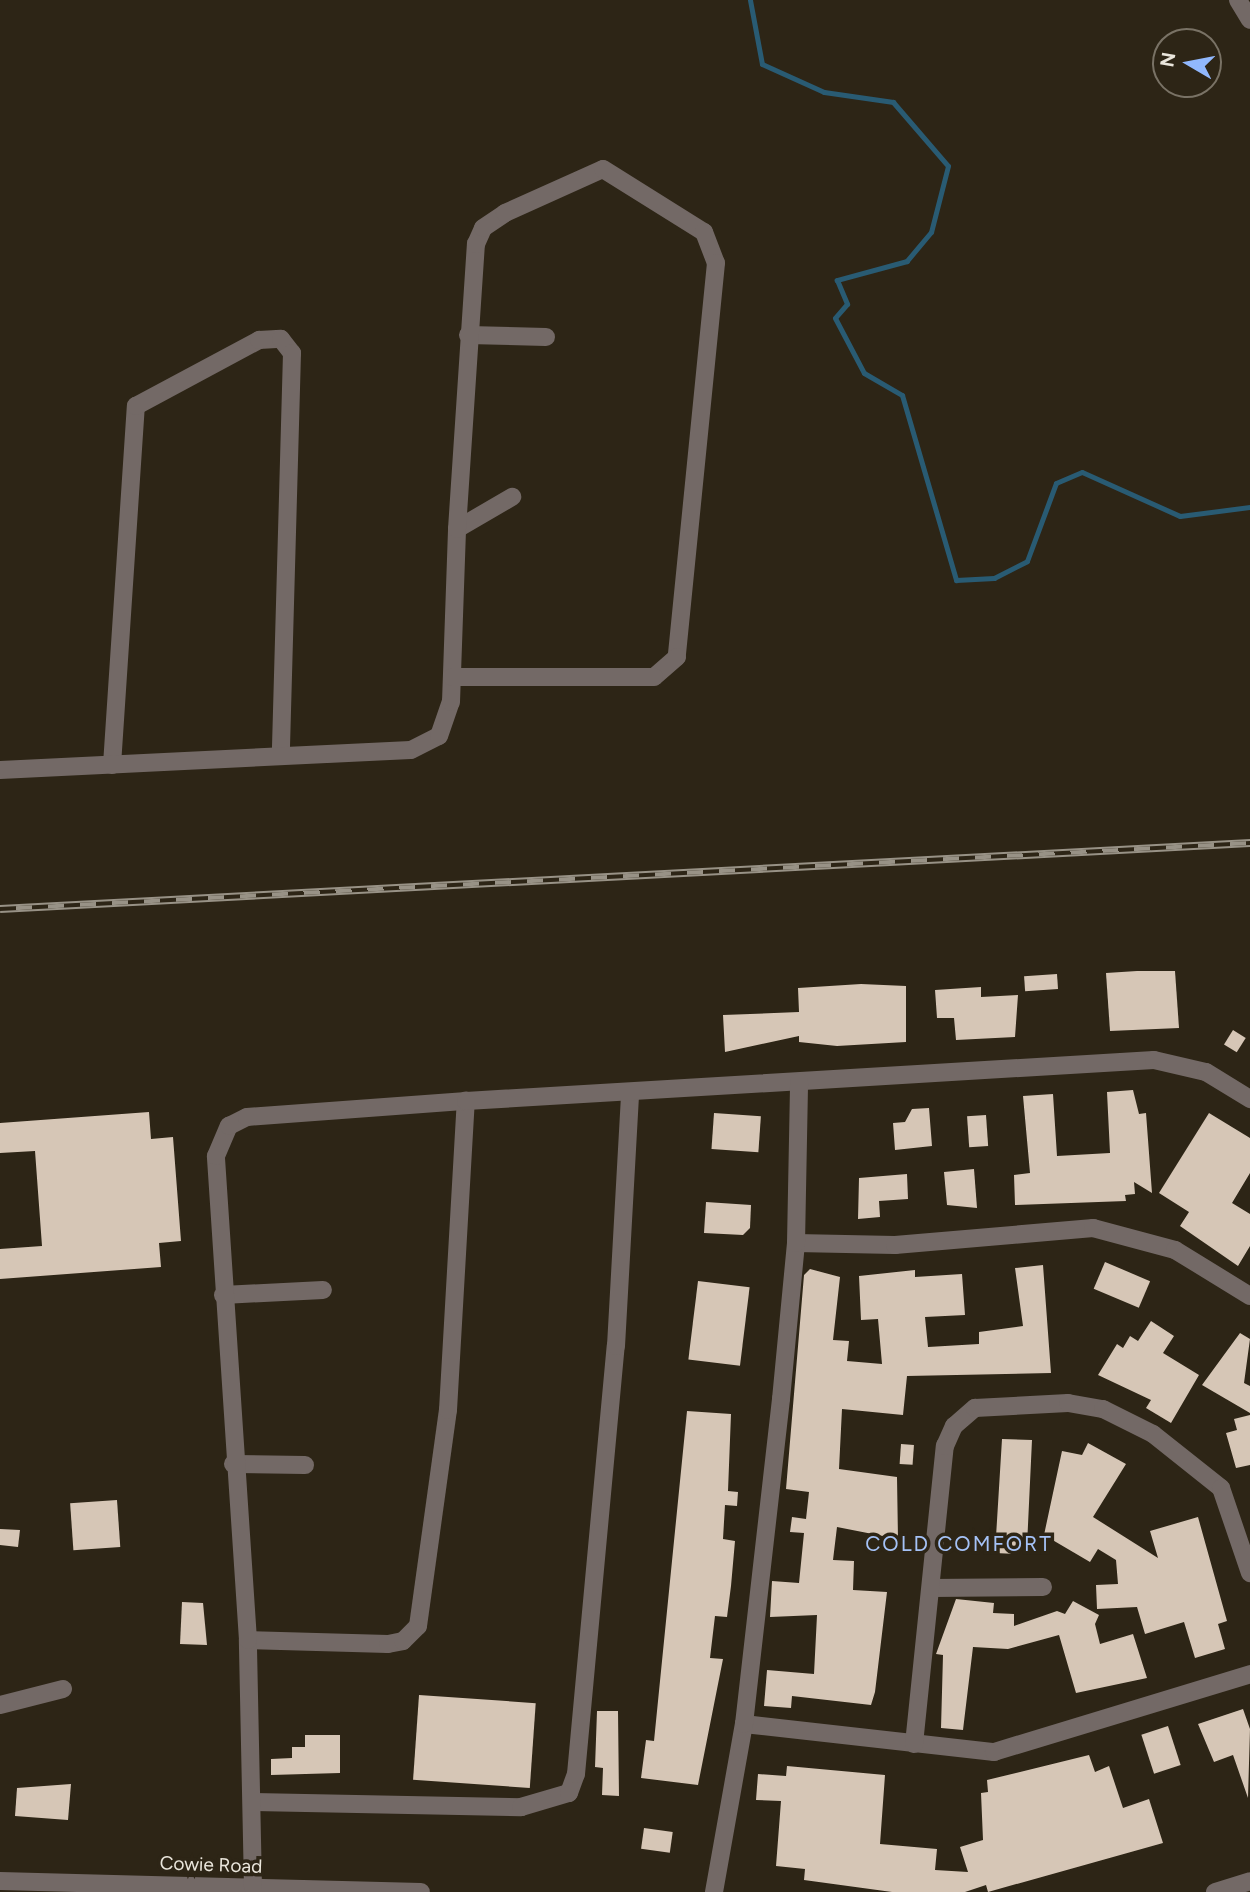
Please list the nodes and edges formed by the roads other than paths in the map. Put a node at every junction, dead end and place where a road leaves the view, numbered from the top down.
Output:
1 (1238, 0) edge
2 (1250, 20) edge
3 (468, 335) junction
4 (546, 337) dead end
5 (512, 497) dead end
6 (457, 529) junction
7 (452, 677) junction
8 (281, 756) junction
9 (112, 765) junction
10 (0, 770) edge
11 (799, 1082) junction
12 (630, 1094) junction
13 (1250, 1099) edge
14 (466, 1101) junction
15 (796, 1243) junction
16 (323, 1290) dead end
17 (223, 1295) junction
18 (1250, 1296) edge
19 (233, 1464) junction
20 (305, 1465) dead end
21 (1250, 1573) edge
22 (1043, 1587) dead end
23 (931, 1588) junction
24 (248, 1640) junction
25 (1250, 1674) edge
26 (63, 1689) dead end
27 (0, 1705) edge
28 (744, 1724) junction
29 (914, 1744) junction
30 (253, 1802) junction
31 (0, 1881) edge
32 (1250, 1881) edge
33 (253, 1887) junction
34 (421, 1892) edge
35 (714, 1892) edge
36 (1215, 1892) edge

1 - 2 street
3 - 4 street
3 - 6 street
3 - 7 street
5 - 6 street
6 - 7 street
7 - 8 street
8 - 9 street
8 - 9 street
9 - 10 street
11 - 12 street
11 - 13 street
11 - 15 street
12 - 14 street
12 - 30 street
14 - 17 street
14 - 24 street
15 - 18 street
15 - 28 street
16 - 17 street
17 - 19 street
19 - 20 street
19 - 24 street
21 - 23 street
22 - 23 street
23 - 29 street
24 - 30 street
25 - 29 street
26 - 27 street
28 - 29 street
28 - 35 street
30 - 33 street
31 - 33 street, Cowie Road
32 - 36 street
33 - 34 street, Cowie Road

